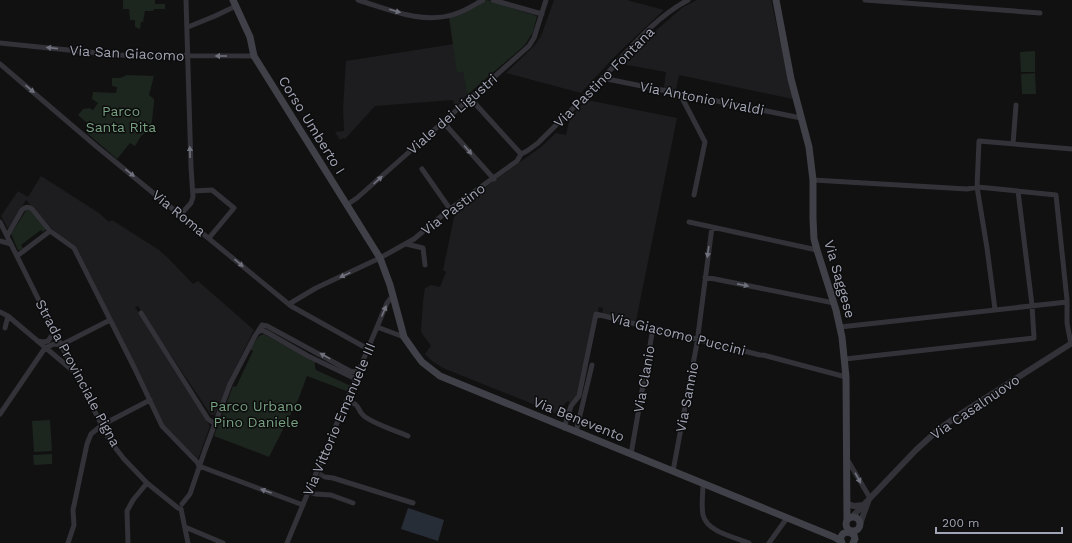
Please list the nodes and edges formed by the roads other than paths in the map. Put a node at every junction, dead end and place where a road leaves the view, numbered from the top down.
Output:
1 (186, 0) edge
2 (358, 0) edge
3 (483, 0) edge
4 (493, 0) edge
5 (546, 0) edge
6 (688, 0) edge
7 (776, 0) edge
8 (865, 0) edge
9 (235, 3) edge
10 (1040, 13) dead end
11 (542, 14) junction
12 (188, 27) junction
13 (0, 43) edge
14 (188, 56) junction
15 (254, 56) junction
16 (0, 64) edge
17 (602, 78) junction
18 (680, 94) junction
19 (470, 98) junction
20 (1016, 105) dead end
21 (801, 118) junction
22 (443, 122) junction
23 (1013, 144) junction
24 (1072, 149) edge
25 (521, 154) junction
26 (422, 169) dead end
27 (494, 179) junction
28 (813, 180) junction
29 (977, 187) junction
30 (193, 191) junction
31 (1018, 191) junction
32 (694, 195) dead end
33 (348, 204) junction
34 (450, 209) junction
35 (181, 214) junction
36 (0, 222) edge
37 (689, 222) dead end
38 (712, 227) junction
39 (50, 232) junction
40 (7, 236) junction
41 (209, 238) junction
42 (0, 241) edge
43 (11, 244) junction
44 (406, 244) junction
45 (816, 250) junction
46 (17, 256) junction
47 (380, 258) junction
48 (425, 265) dead end
49 (705, 277) junction
50 (393, 298) junction
51 (1067, 302) junction
52 (834, 303) junction
53 (289, 304) junction
54 (1032, 305) junction
55 (995, 309) junction
56 (0, 312) edge
57 (141, 313) dead end
58 (8, 316) junction
59 (110, 320) junction
60 (377, 327) junction
61 (840, 327) junction
62 (5, 328) dead end
63 (653, 328) junction
64 (54, 330) junction
65 (258, 332) junction
66 (404, 337) junction
67 (697, 339) junction
68 (37, 341) junction
69 (1071, 344) edge
70 (61, 345) junction
71 (45, 348) junction
72 (368, 348) junction
73 (65, 354) junction
74 (58, 358) junction
75 (845, 359) junction
76 (592, 365) dead end
77 (359, 370) junction
78 (75, 373) junction
79 (846, 376) junction
80 (356, 379) junction
81 (150, 400) junction
82 (355, 404) tunnel mouth
83 (0, 414) edge
84 (215, 424) junction
85 (102, 425) junction
86 (564, 428) junction
87 (576, 432) junction
88 (408, 436) dead end
89 (631, 454) junction
90 (847, 458) junction
91 (199, 466) junction
92 (673, 471) junction
93 (325, 477) tunnel mouth
94 (147, 483) junction
95 (703, 484) junction
96 (309, 492) junction
97 (870, 498) junction
98 (352, 503) dead end
99 (413, 503) dead end
100 (847, 504) junction
101 (303, 505) junction
102 (863, 505) junction
103 (180, 507) junction
104 (787, 518) junction
105 (848, 520) junction
106 (859, 526) junction
107 (185, 527) junction
108 (840, 540) edge
109 (855, 542) edge
110 (68, 543) edge
111 (128, 543) edge
112 (188, 543) edge
113 (223, 543) edge
114 (287, 543) edge
115 (748, 543) edge
116 (769, 543) edge

1 - 12 street
2 -> 3 street
4 - 11 street
5 - 11 street, Viale dei Ligustri
6 - 17 street, Via Pastino Fontana
7 - 21 main road, Via Saggese
8 - 10 street
9 - 12 street
9 - 15 main road, Corso Umberto I
11 - 19 street, Viale dei Ligustri
12 - 14 street
14 -> 13 street, Via San Giacomo
15 -> 14 street, Via San Giacomo
30 -> 14 street
15 - 33 main road, Corso Umberto I
16 -> 35 street, Via Roma
17 - 18 street, Via Antonio Vivaldi
17 - 25 street, Via Pastino Fontana
18 - 21 street, Via Antonio Vivaldi
18 - 32 street
19 - 22 street, Viale dei Ligustri
19 - 25 street
20 - 23 street
21 - 28 main road, Via Saggese
22 -> 27 street
33 -> 22 street, Viale dei Ligustri
23 - 24 street
23 - 29 street
25 - 27 street, Via Pastino
26 - 34 street
27 - 34 street, Via Pastino
28 - 29 street
28 - 45 main road, Via Saggese
29 - 31 street
29 - 55 street
30 - 35 street
30 - 41 street
31 - 51 street
31 - 54 street
33 - 47 main road, Corso Umberto I
34 - 44 street, Via Pastino
35 - 41 street, Via Roma
36 - 40 street, Strada Provinciale Pigna
37 - 38 street
38 - 45 street
38 -> 49 street, Via Sannio
39 - 40 street
39 - 46 street
39 - 59 street
40 - 43 street, Strada Provinciale Pigna
41 -> 53 street, Via Roma
42 - 43 street
43 - 46 street, Strada Provinciale Pigna
44 - 47 street, Via Pastino
44 - 48 street
45 - 52 main road, Via Saggese
46 - 64 street, Strada Provinciale Pigna
47 - 50 main road, Via Benevento
47 -> 53 street, Via Pastino
49 -> 52 street
49 - 67 street, Via Sannio
60 -> 50 street, Via Vittorio Emanuele III
50 - 66 main road, Via Benevento
51 - 54 street
51 - 69 street
52 - 61 main road, Via Saggese
53 - 72 street, Via Roma
54 - 55 street
54 - 75 street
55 - 61 street
56 - 58 street
57 - 84 street
58 - 62 street
58 - 68 street
59 - 70 street
59 - 81 street
60 - 66 street
60 - 72 street, Via Vittorio Emanuele III
61 - 75 main road, Via Saggese
63 - 67 street, Via Giacomo Puccini
63 - 86 street, Via Giacomo Puccini
63 - 89 street, Via Clanio
64 - 68 street
64 - 70 street, Strada Provinciale Pigna
77 -> 65 street
65 - 80 street
65 - 84 street
66 - 86 main road, Via Benevento
67 - 79 street, Via Giacomo Puccini
67 - 92 street, Via Sannio
68 - 71 street
69 - 97 street, Via Casalnuovo
70 - 71 street
70 - 73 street, Strada Provinciale Pigna
71 - 74 street
71 - 83 street
72 - 77 street, Via Vittorio Emanuele III
73 - 74 street
73 - 78 street, Strada Provinciale Pigna
74 - 78 street
75 - 79 main road, Via Saggese
76 - 87 street
77 - 80 street, Via Vittorio Emanuele III
78 - 85 street, Strada Provinciale Pigna
79 - 90 main road, Via Saggese
80 - 96 street, Via Vittorio Emanuele III
81 - 85 street
81 - 91 street
82 - 88 street
84 - 91 street
85 - 94 street, Strada Provinciale Pigna
85 - 110 street
86 - 87 main road, Via Benevento
87 - 89 main road, Via Benevento
89 - 92 main road, Via Benevento
90 -> 97 street
90 - 100 main road, Via Saggese
101 -> 91 street
91 - 103 street
92 - 95 main road, Via Benevento
93 - 99 street
94 - 103 street, Strada Provinciale Pigna
94 - 111 street
95 - 104 main road, Via Benevento
95 - 115 street
96 - 98 street
96 - 101 street, Via Vittorio Emanuele III
97 - 102 street, Via Casalnuovo
97 - 106 street
100 - 102 street
100 - 105 main road, Via Saggese
101 - 114 street, Via Vittorio Emanuele III
102 - 105 street, Via Casalnuovo
103 - 107 street
104 - 108 main road, Via Benevento
104 - 116 street
105 - 106 main road
105 - 106 main road
105 - 108 main road
106 - 109 main road
107 - 112 street
107 - 113 street
108 - 109 main road, Via Benevento

